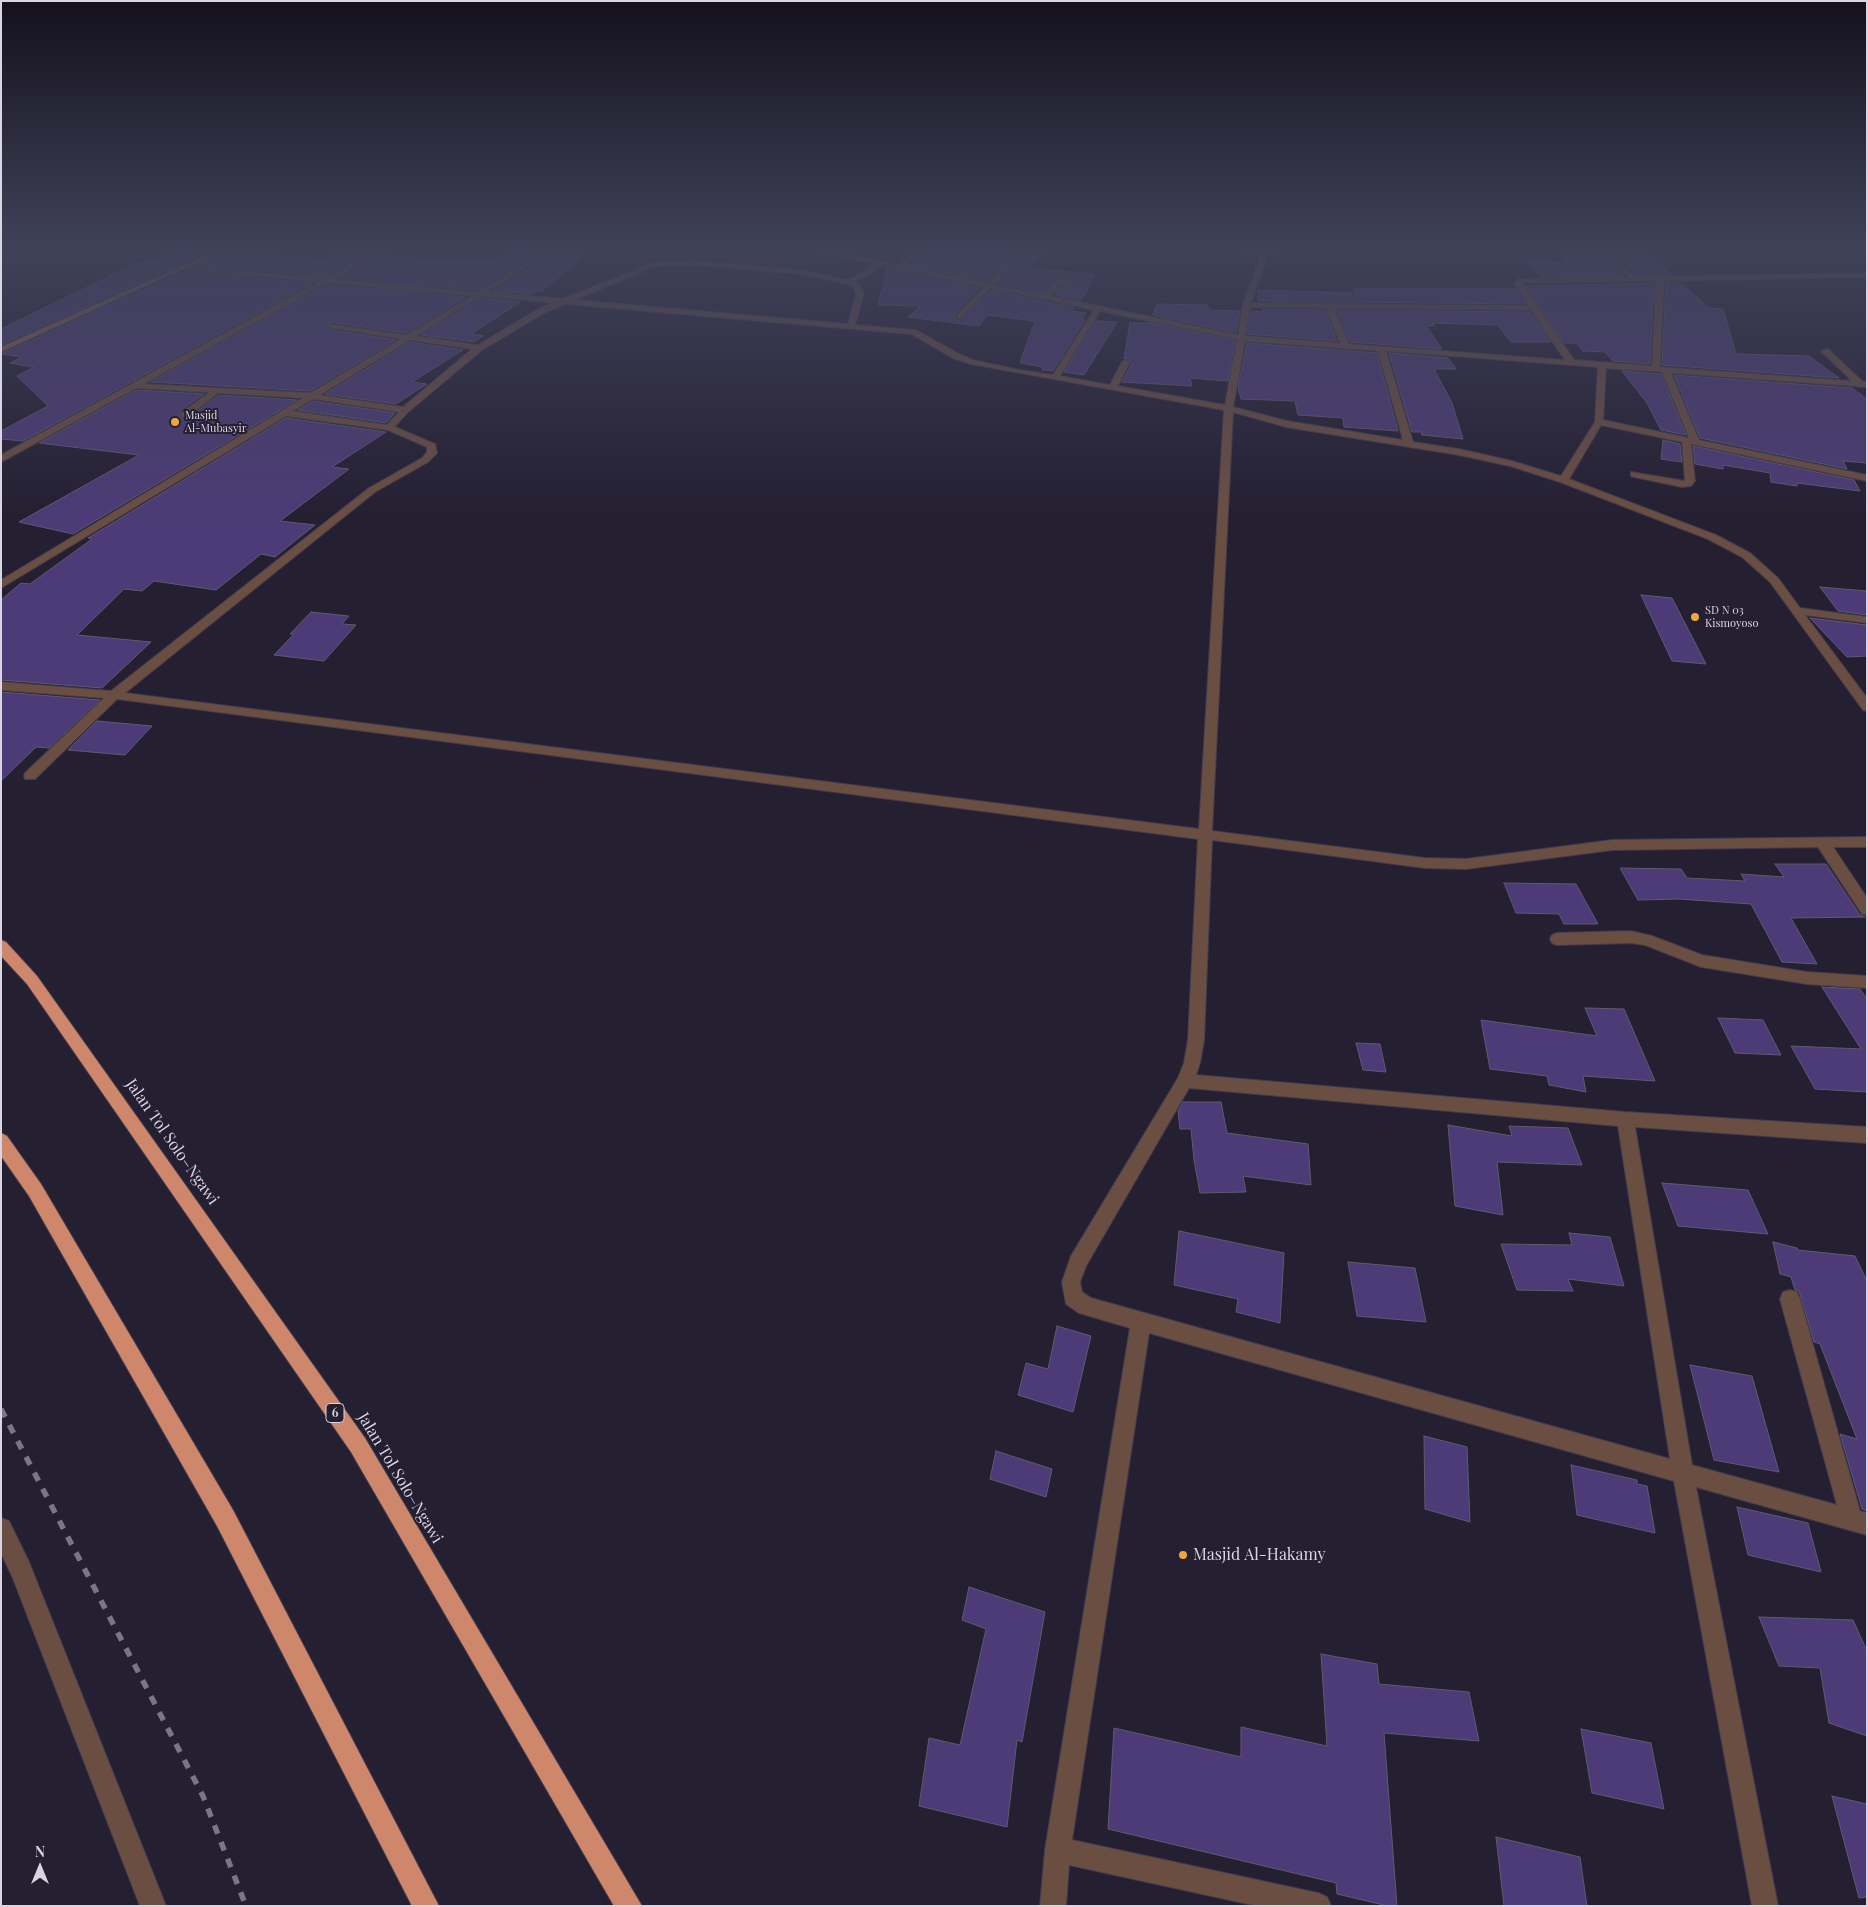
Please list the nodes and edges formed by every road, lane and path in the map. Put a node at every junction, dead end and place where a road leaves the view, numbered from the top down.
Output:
1 (25, 339) edge
2 (221, 339) edge
3 (406, 339) edge
4 (415, 339) edge
5 (494, 339) edge
6 (928, 339) edge
7 (1079, 339) edge
8 (1242, 339) edge
9 (1253, 339) edge
10 (1343, 339) edge
11 (1555, 339) edge
12 (1661, 339) edge
13 (1346, 347) junction
14 (479, 348) junction
15 (1, 350) edge
16 (1382, 350) junction
17 (1825, 351) dead end
18 (1126, 362) dead end
19 (1572, 364) junction
20 (1602, 366) junction
21 (1661, 370) junction
22 (1055, 378) junction
23 (137, 386) junction
24 (1865, 386) edge
25 (1113, 388) junction
26 (217, 392) junction
27 (312, 396) junction
28 (1229, 407) junction
29 (405, 410) junction
30 (285, 413) junction
31 (184, 415) dead end
32 (1599, 422) junction
33 (390, 428) junction
34 (1691, 442) junction
35 (1408, 444) junction
36 (1, 459) edge
37 (1634, 474) dead end
38 (1867, 478) edge
39 (1563, 480) junction
40 (1, 574) edge
41 (15, 577) junction
42 (1, 585) edge
43 (1799, 611) junction
44 (1867, 620) edge
45 (1, 686) edge
46 (114, 695) junction
47 (1867, 707) edge
48 (30, 776) dead end
49 (1205, 835) junction
50 (1822, 842) junction
51 (1867, 842) edge
52 (1867, 910) edge
53 (1557, 939) dead end
54 (1, 946) edge
55 (1867, 982) edge
56 (1185, 1081) junction
57 (1625, 1119) junction
58 (1867, 1135) edge
59 (1, 1141) edge
60 (1790, 1298) dead end
61 (1141, 1320) junction
62 (1683, 1473) junction
63 (1859, 1522) edge
64 (1, 1529) edge
65 (1058, 1850) junction
66 (153, 1906) edge
67 (426, 1906) edge
68 (629, 1906) edge
69 (1053, 1906) edge
70 (1318, 1906) edge
71 (1765, 1906) edge

1 - 15 street
2 - 23 street
3 - 27 street
4 - 14 street
5 - 14 street
6 - 22 street
7 - 22 street
8 - 28 street
9 - 13 street
10 - 13 street
11 - 19 street
12 - 21 street
13 - 16 street
14 - 29 street
16 - 19 street
16 - 35 street
17 - 24 street
18 - 25 street
19 - 20 street
20 - 21 street
20 - 32 street
21 - 24 street
21 - 34 street
22 - 25 street
23 - 26 street
23 - 36 street
25 - 28 street
26 - 27 street
26 - 31 lane
27 - 29 street
27 - 30 street
28 - 35 street
28 - 49 street
29 - 33 street
30 - 33 street
30 - 41 street
32 - 34 street
32 - 39 street
33 - 46 street
34 - 37 street
34 - 38 street
35 - 39 street
39 - 43 street
40 - 41 street
41 - 42 street
43 - 44 street
43 - 47 street
45 - 46 street
46 - 48 street
46 - 49 street
49 - 50 street
49 - 56 street
50 - 51 street
50 - 52 street
53 - 55 street
54 - 68 highway, Jalan Tol Solo–Ngawi / 6
56 - 57 street
56 - 61 street
57 - 58 street
57 - 62 street
59 - 67 highway
60 - 63 street
61 - 62 street
61 - 65 street
62 - 63 street
62 - 71 street
64 - 66 street
65 - 69 street
65 - 70 street

